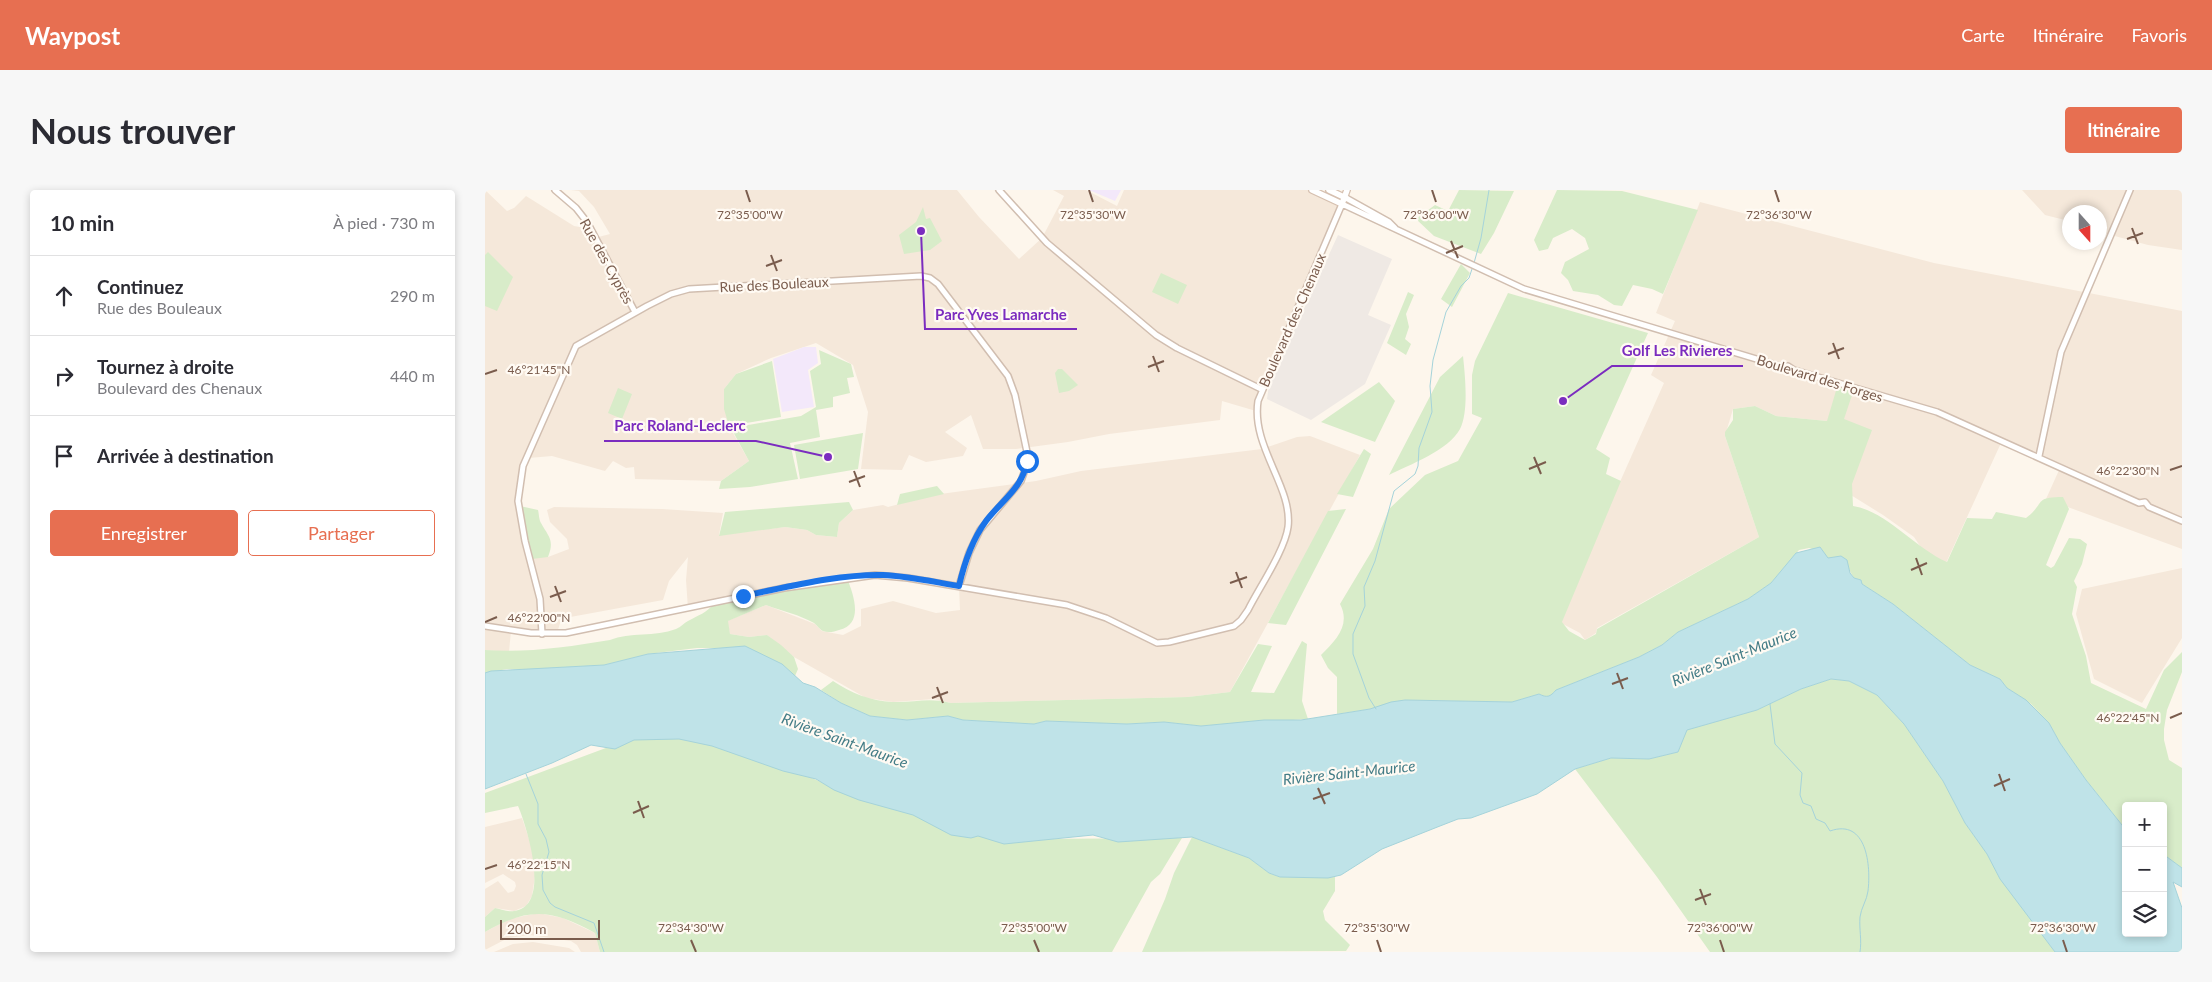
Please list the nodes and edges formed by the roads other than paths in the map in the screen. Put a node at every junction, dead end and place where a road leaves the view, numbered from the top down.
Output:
1 (555, 190) edge
2 (999, 190) edge
3 (1311, 190) edge
4 (1329, 190) edge
5 (1347, 190) edge
6 (2130, 190) edge
7 (1344, 201) junction
8 (635, 312) junction
9 (1261, 389) junction
10 (2039, 456) junction
11 (2182, 521) edge
12 (959, 586) junction
13 (485, 626) edge
14 (542, 634) junction

1 - 8 street, Rue des Cyprès
2 - 9 street
3 - 7 main road, Boulevard des Forges
4 - 7 main road, Boulevard des Forges
5 - 7 main road, Boulevard des Chenaux
6 - 10 street
7 - 9 street, Boulevard des Chenaux
7 - 10 street, Boulevard des Forges
8 - 12 street, Rue des Bouleaux
8 - 14 street, Rue des Bouleaux
9 - 12 street, Boulevard des Chenaux
10 - 11 street, Boulevard des Forges
12 - 14 street, Boulevard des Chenaux
13 - 14 street, Boulevard des Chenaux

